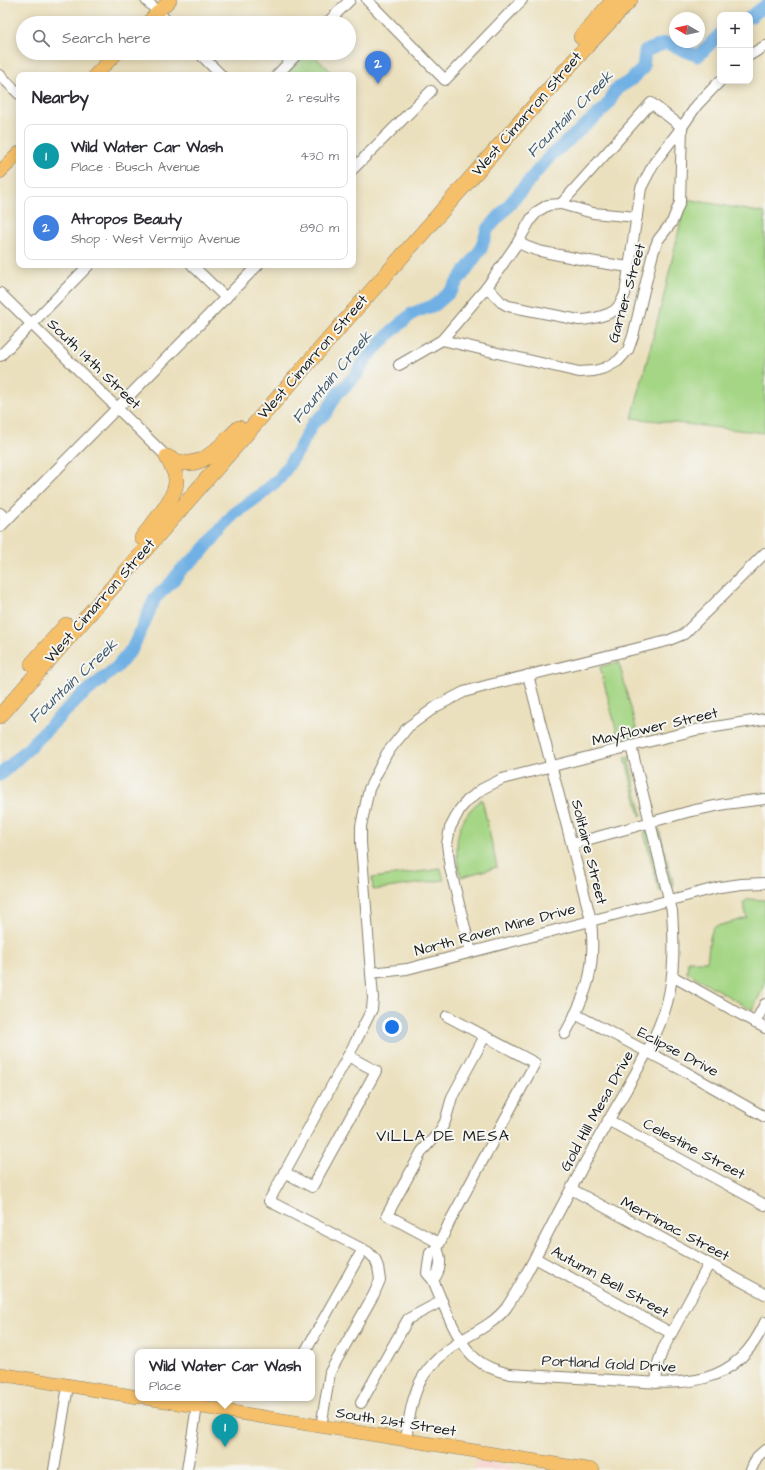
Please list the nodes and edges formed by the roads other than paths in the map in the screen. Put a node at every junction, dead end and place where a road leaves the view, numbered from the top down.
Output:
1 (146, 0) edge
2 (170, 0) edge
3 (350, 0) edge
4 (367, 0) edge
5 (522, 0) edge
6 (614, 0) edge
7 (630, 0) edge
8 (158, 12) junction
9 (154, 16) edge
10 (162, 16) edge
11 (334, 16) edge
12 (765, 46) edge
13 (753, 53) edge
14 (110, 60) edge
15 (206, 60) edge
16 (291, 60) edge
17 (98, 72) edge
18 (218, 72) edge
19 (280, 72) edge
20 (0, 75) edge
21 (717, 84) edge
22 (16, 91) edge
23 (431, 91) dead end
24 (682, 127) junction
25 (16, 156) edge
26 (356, 166) edge
27 (0, 172) edge
28 (561, 204) junction
29 (636, 217) junction
30 (518, 242) junction
31 (629, 266) junction
32 (86, 268) edge
33 (195, 268) edge
34 (255, 268) edge
35 (487, 287) junction
36 (0, 293) edge
37 (226, 298) junction
38 (32, 324) junction
39 (442, 340) junction
40 (0, 356) edge
41 (400, 365) dead end
42 (118, 408) junction
43 (239, 428) junction
44 (167, 457) junction
45 (2, 520) edge
46 (142, 538) junction
47 (765, 553) edge
48 (528, 675) junction
49 (0, 701) edge
50 (0, 716) edge
51 (765, 719) edge
52 (631, 746) junction
53 (552, 767) junction
54 (765, 799) edge
55 (650, 822) junction
56 (572, 844) junction
57 (765, 883) edge
58 (670, 901) junction
59 (591, 920) junction
60 (471, 952) junction
61 (372, 973) junction
62 (672, 976) junction
63 (765, 1004) edge
64 (576, 1014) junction
65 (447, 1016) dead end
66 (754, 1023) junction
67 (765, 1028) edge
68 (565, 1034) dead end
69 (485, 1036) junction
70 (647, 1052) junction
71 (348, 1056) junction
72 (765, 1117) edge
73 (608, 1120) junction
74 (284, 1172) junction
75 (571, 1189) junction
76 (765, 1205) edge
77 (438, 1246) junction
78 (363, 1249) junction
79 (535, 1258) junction
80 (709, 1264) junction
81 (765, 1294) edge
82 (442, 1301) junction
83 (765, 1322) edge
84 (671, 1333) junction
85 (461, 1341) junction
86 (307, 1349) edge
87 (0, 1374) edge
88 (656, 1384) junction
89 (68, 1386) junction
90 (135, 1397) edge
91 (165, 1401) edge
92 (362, 1403) dead end
93 (197, 1406) junction
94 (321, 1426) junction
95 (406, 1440) junction
96 (765, 1450) edge
97 (54, 1470) edge
98 (187, 1470) edge
99 (593, 1470) edge
100 (751, 1470) edge

1 - 8 street
2 - 8 main road
3 - 11 street
4 - 5 street
6 - 43 highway, West Cimarron Street
7 - 50 highway, West Cimarron Street
8 - 9 main road
8 - 10 street
12 - 13 street
14 - 17 main road
15 - 18 street
16 - 19 street
20 - 22 street
21 - 24 street
23 - 26 street
24 - 28 street
24 - 29 street
24 - 39 street, Garner Street
25 - 27 main road
28 - 29 street
28 - 30 street
29 - 31 street
30 - 31 street
30 - 35 street
31 - 35 street
32 - 38 street
33 - 37 street
34 - 37 street
35 - 39 street
36 - 38 street, South 14th Street
37 - 42 street
38 - 40 street
38 - 42 street, South 14th Street
39 - 41 street
42 - 44 street, South 14th Street
42 - 45 street
43 - 44 highway
43 - 46 highway, West Cimarron Street
44 - 46 highway
46 - 49 highway, West Cimarron Street
47 - 48 street
48 - 53 street, Solitaire Street
48 - 61 street
51 - 52 street, Mayflower Street
52 - 53 street, Mayflower Street
52 - 55 street, Gold Hill Mesa Drive
53 - 56 street, Solitaire Street
53 - 60 street, Mayflower Street
54 - 55 street
55 - 56 street
55 - 58 street, Gold Hill Mesa Drive
56 - 59 street, Solitaire Street
57 - 58 street, North Raven Mine Drive
58 - 59 street, North Raven Mine Drive
58 - 62 street, Gold Hill Mesa Drive
59 - 60 street, North Raven Mine Drive
59 - 64 street, Solitaire Street
60 - 61 street, North Raven Mine Drive
61 - 71 street
62 - 66 street
62 - 70 street, Gold Hill Mesa Drive
63 - 66 street
64 - 68 street, Solitaire Street
64 - 70 street, Eclipse Drive
65 - 69 street
66 - 67 street
69 - 77 street, Portland Gold Drive
69 - 77 street
70 - 72 street, Eclipse Drive
70 - 73 street, Gold Hill Mesa Drive
71 - 74 street
71 - 74 street
73 - 75 street, Gold Hill Mesa Drive
73 - 76 street, Celestine Street
74 - 78 street
75 - 79 street, Gold Hill Mesa Drive
75 - 80 street, Merrimac Street
77 - 82 street, Portland Gold Drive
78 - 86 street
78 - 94 street
79 - 84 street, Autumn Bell Street
79 - 85 street, Gold Hill Mesa Drive
80 - 81 street, Merrimac Street
80 - 84 street
82 - 85 street, Portland Gold Drive
82 - 92 street
83 - 88 street, Portland Gold Drive
84 - 88 street
85 - 88 street, Portland Gold Drive
85 - 95 street, Gold Hill Mesa Drive
87 - 89 main road
89 - 90 main road
89 - 97 street
91 - 93 main road, South 21st Street
93 - 94 main road, South 21st Street
93 - 98 street
94 - 95 main road, South 21st Street
95 - 99 main road, South 21st Street
96 - 100 street

